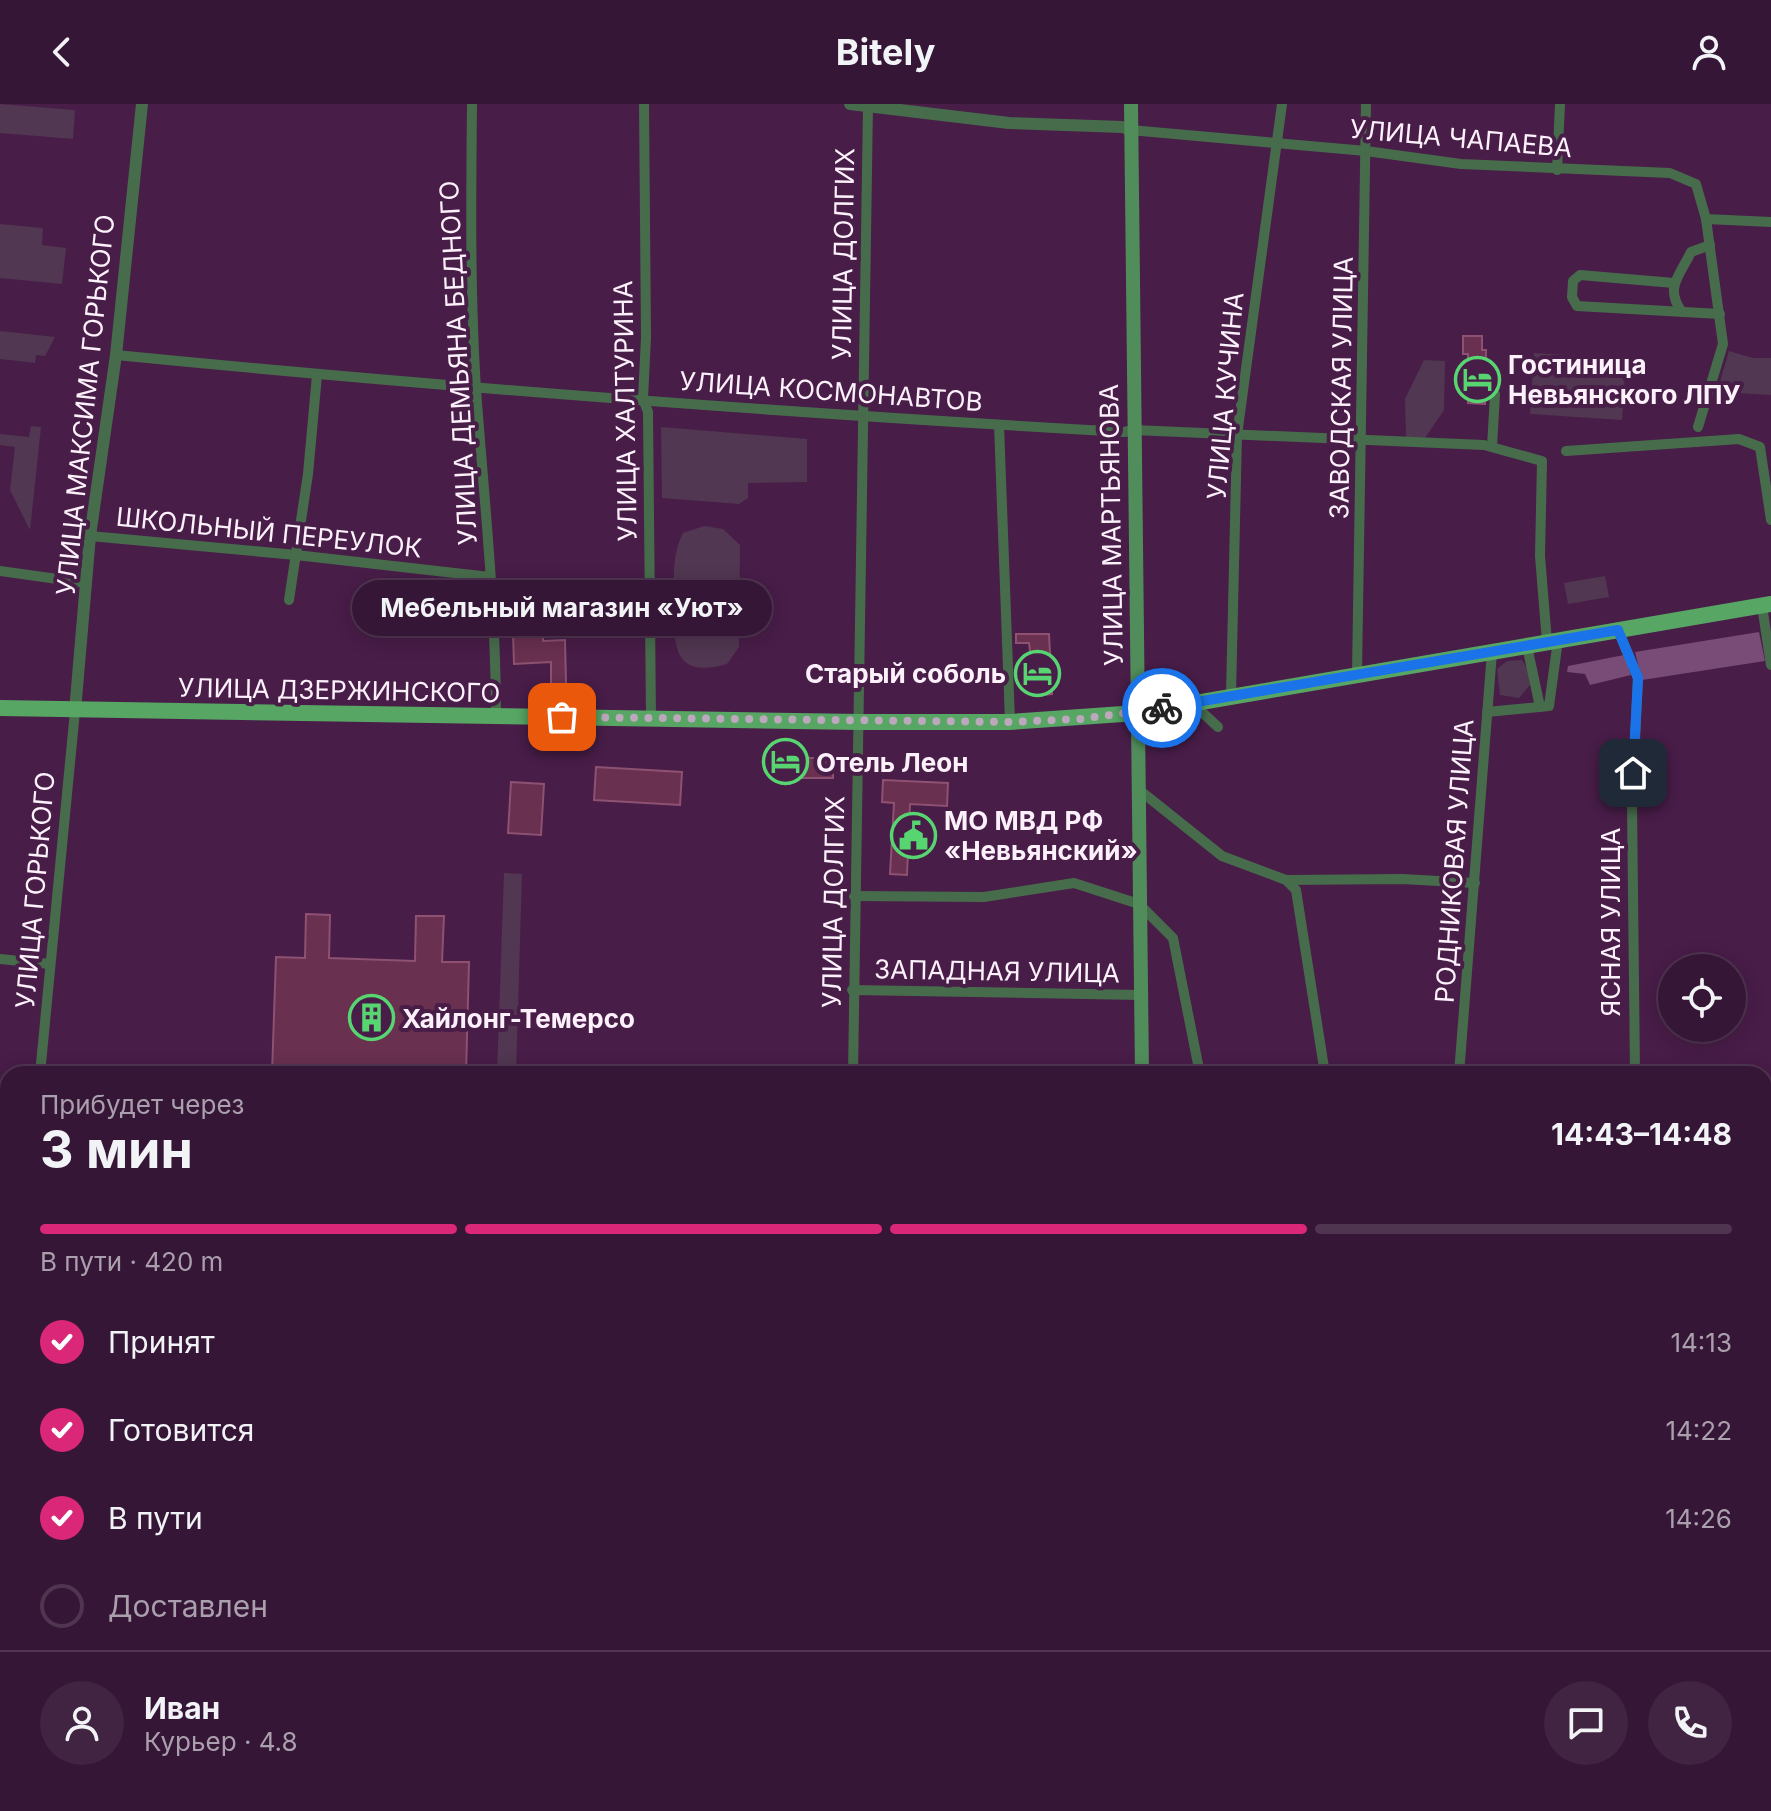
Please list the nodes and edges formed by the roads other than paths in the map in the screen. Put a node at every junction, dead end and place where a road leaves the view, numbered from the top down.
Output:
1 (142, 104) edge
2 (472, 104) edge
3 (644, 104) edge
4 (850, 104) edge
5 (1131, 104) edge
6 (1282, 104) edge
7 (1366, 104) edge
8 (1560, 104) edge
9 (868, 106) junction
10 (1130, 130) junction
11 (1276, 142) junction
12 (1366, 151) junction
13 (1557, 170) junction
14 (1706, 219) junction
15 (1771, 222) edge
16 (1710, 245) junction
17 (1674, 283) junction
18 (1682, 312) junction
19 (1720, 314) junction
20 (116, 355) junction
21 (317, 375) junction
22 (476, 387) junction
23 (1495, 394) dead end
24 (643, 399) junction
25 (861, 417) junction
26 (999, 425) junction
27 (1698, 427) dead end
28 (1134, 430) junction
29 (1237, 435) junction
30 (1362, 440) junction
31 (1492, 447) junction
32 (1566, 451) dead end
33 (1771, 520) edge
34 (90, 536) junction
35 (296, 555) junction
36 (0, 571) edge
37 (490, 577) junction
38 (86, 583) junction
39 (289, 600) dead end
40 (1767, 605) edge
41 (1618, 630) junction
42 (1553, 641) junction
43 (1527, 646) junction
44 (1492, 652) junction
45 (1771, 665) edge
46 (1357, 673) junction
47 (1231, 694) junction
48 (1191, 702) junction
49 (1540, 707) junction
50 (0, 708) edge
51 (75, 711) junction
52 (1487, 712) junction
53 (1137, 713) junction
54 (496, 716) junction
55 (651, 718) junction
56 (860, 722) junction
57 (1010, 722) junction
58 (1218, 727) dead end
59 (1138, 789) junction
60 (1286, 880) junction
61 (1475, 883) junction
62 (854, 896) junction
63 (1139, 904) junction
64 (0, 959) edge
65 (50, 964) junction
66 (852, 990) junction
67 (1141, 995) junction
68 (41, 1066) edge
69 (853, 1066) edge
70 (1142, 1066) edge
71 (1198, 1066) edge
72 (1324, 1066) edge
73 (1460, 1066) edge
74 (1635, 1066) edge

1 - 20 street, УЛИЦА МАКСИМА ГОРЬКОГО
2 - 22 street, УЛИЦА ДЕМЬЯНА БЕДНОГО
3 - 24 street, УЛИЦА ХАЛТУРИНА
4 - 9 street, УЛИЦА ЧАПАЕВА
5 - 10 main road, УЛИЦА МАРТЬЯНОВА
6 - 11 street, УЛИЦА КУЧИНА
7 - 12 street, ЗАВОДСКАЯ УЛИЦА
8 - 13 street
9 - 10 street, УЛИЦА ЧАПАЕВА
9 - 25 street, УЛИЦА ДОЛГИХ
10 - 11 street, УЛИЦА ЧАПАЕВА
10 - 28 main road, УЛИЦА МАРТЬЯНОВА
11 - 12 street, УЛИЦА ЧАПАЕВА
11 - 29 street, УЛИЦА КУЧИНА
12 - 13 street, УЛИЦА ЧАПАЕВА
12 - 30 street, ЗАВОДСКАЯ УЛИЦА
13 - 14 street, УЛИЦА ЧАПАЕВА
14 - 15 street
14 - 16 street, УЛИЦА ЧАПАЕВА
16 - 17 street
16 - 19 street, УЛИЦА ЧАПАЕВА
17 - 18 street
17 - 18 street
18 - 19 street
19 - 27 street, УЛИЦА ЧАПАЕВА
20 - 21 street, УЛИЦА КОСМОНАВТОВ
20 - 34 street, УЛИЦА МАКСИМА ГОРЬКОГО
21 - 22 street, УЛИЦА КОСМОНАВТОВ
21 - 35 street
22 - 24 street, УЛИЦА КОСМОНАВТОВ
22 - 37 street, УЛИЦА ДЕМЬЯНА БЕДНОГО
23 - 31 street
24 - 25 street, УЛИЦА КОСМОНАВТОВ
24 - 55 street, УЛИЦА ХАЛТУРИНА
25 - 26 street, УЛИЦА КОСМОНАВТОВ
25 - 56 street, УЛИЦА ДОЛГИХ
26 - 28 street, УЛИЦА КОСМОНАВТОВ
26 - 57 street
28 - 29 street, УЛИЦА КОСМОНАВТОВ
28 - 53 main road, УЛИЦА МАРТЬЯНОВА
29 - 30 street, УЛИЦА КОСМОНАВТОВ
29 - 47 street, УЛИЦА КУЧИНА
30 - 31 street, УЛИЦА КОСМОНАВТОВ
30 - 46 street, ЗАВОДСКАЯ УЛИЦА
31 - 42 street, УЛИЦА КОСМОНАВТОВ
32 - 33 street
34 - 35 street, ШКОЛЬНЫЙ ПЕРЕУЛОК
34 - 38 street, УЛИЦА МАКСИМА ГОРЬКОГО
35 - 37 street, ШКОЛЬНЫЙ ПЕРЕУЛОК
35 - 39 street
36 - 38 street
37 - 54 street, УЛИЦА ДЕМЬЯНА БЕДНОГО
38 - 51 street, УЛИЦА МАКСИМА ГОРЬКОГО
40 - 41 main road, УЛИЦА ДЗЕРЖИНСКОГО
40 - 45 street
41 - 42 main road, УЛИЦА ДЗЕРЖИНСКОГО
41 - 74 street, ЯСНАЯ УЛИЦА
42 - 43 main road, УЛИЦА ДЗЕРЖИНСКОГО
42 - 49 street
43 - 44 main road, УЛИЦА ДЗЕРЖИНСКОГО
43 - 49 street
44 - 46 main road, УЛИЦА ДЗЕРЖИНСКОГО
44 - 52 street, РОДНИКОВАЯ УЛИЦА
46 - 47 main road, УЛИЦА ДЗЕРЖИНСКОГО
47 - 48 main road, УЛИЦА ДЗЕРЖИНСКОГО
48 - 53 main road, УЛИЦА ДЗЕРЖИНСКОГО
48 - 58 street
49 - 52 street
50 - 51 main road, УЛИЦА ДЗЕРЖИНСКОГО
51 - 54 main road, УЛИЦА ДЗЕРЖИНСКОГО
51 - 65 street, УЛИЦА ГОРЬКОГО
52 - 61 street, РОДНИКОВАЯ УЛИЦА
53 - 57 main road, УЛИЦА ДЗЕРЖИНСКОГО
53 - 59 main road, УЛИЦА МАРТЬЯНОВА
54 - 55 main road, УЛИЦА ДЗЕРЖИНСКОГО
55 - 56 main road, УЛИЦА ДЗЕРЖИНСКОГО
56 - 57 main road, УЛИЦА ДЗЕРЖИНСКОГО
56 - 62 street, УЛИЦА ДОЛГИХ
59 - 60 street
59 - 63 main road, УЛИЦА МАРТЬЯНОВА
60 - 61 street
60 - 72 street
61 - 73 street, РОДНИКОВАЯ УЛИЦА
62 - 63 street
62 - 66 street, УЛИЦА ДОЛГИХ
63 - 67 main road, УЛИЦА МАРТЬЯНОВА
63 - 71 street
64 - 65 street
65 - 68 street, УЛИЦА ГОРЬКОГО
66 - 67 street, ЗАПАДНАЯ УЛИЦА
66 - 69 street, УЛИЦА ДОЛГИХ
67 - 70 main road, УЛИЦА МАРТЬЯНОВА

